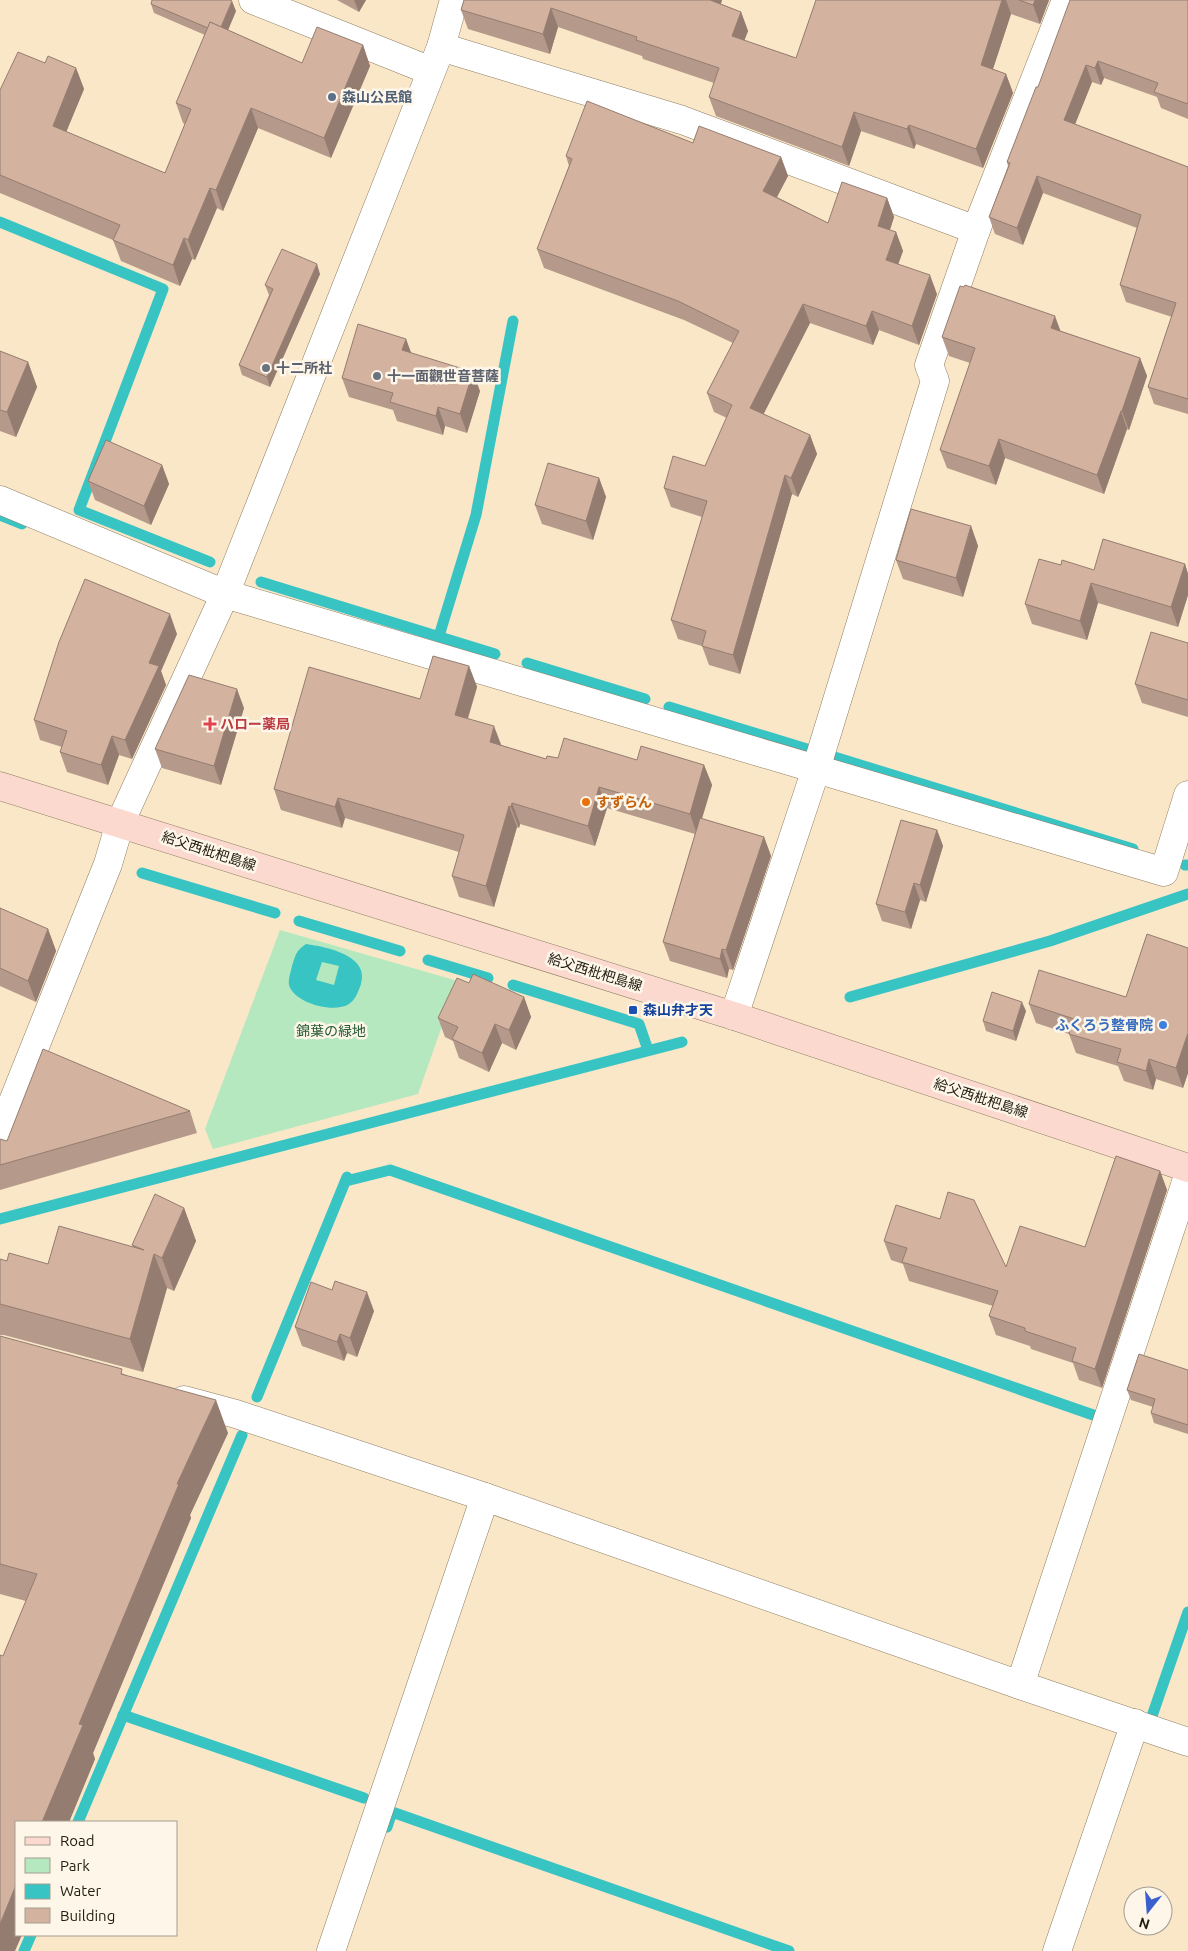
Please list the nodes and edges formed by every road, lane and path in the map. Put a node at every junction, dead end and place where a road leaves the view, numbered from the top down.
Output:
1 (253, 0) edge
2 (454, 0) edge
3 (1066, 0) edge
4 (436, 59) junction
5 (976, 230) junction
6 (0, 500) edge
7 (225, 594) junction
8 (816, 769) junction
9 (0, 786) edge
10 (1188, 795) edge
11 (120, 823) junction
12 (734, 1016) junction
13 (0, 1134) edge
14 (1188, 1168) edge
15 (1188, 1176) edge
16 (160, 1393) edge
17 (485, 1497) junction
18 (1020, 1685) junction
19 (1135, 1723) junction
20 (1188, 1742) edge
21 (331, 1951) edge
22 (1057, 1951) edge

1 - 4 street
2 - 4 street
3 - 5 street
4 - 5 street
4 - 7 street
5 - 8 street
6 - 7 street
7 - 8 street
7 - 11 street
8 - 10 street
8 - 12 street
9 - 11 main road, 給父西枇杷島線
11 - 12 main road, 給父西枇杷島線
11 - 13 street
12 - 14 main road, 給父西枇杷島線
15 - 18 street
16 - 17 street
17 - 18 street
17 - 21 street
18 - 19 street
19 - 20 street
19 - 22 street

